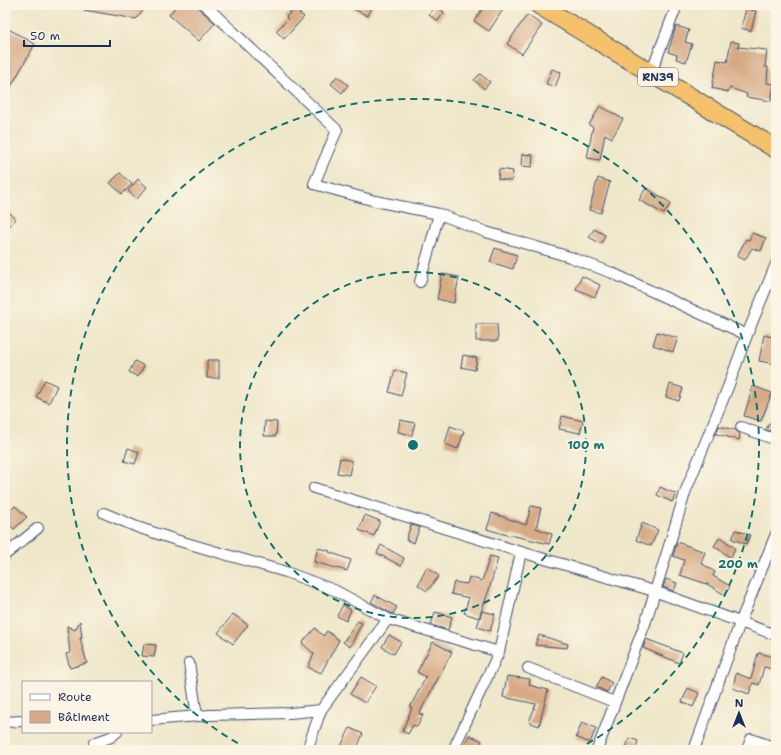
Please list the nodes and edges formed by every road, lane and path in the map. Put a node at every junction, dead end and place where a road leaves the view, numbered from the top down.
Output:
1 (205, 5) edge
2 (539, 5) edge
3 (677, 5) edge
4 (651, 73) junction
5 (776, 149) edge
6 (439, 214) junction
7 (776, 264) edge
8 (420, 282) dead end
9 (747, 335) junction
10 (741, 427) dead end
11 (776, 440) edge
12 (314, 488) dead end
13 (104, 513) dead end
14 (38, 528) dead end
15 (776, 534) edge
16 (521, 552) junction
17 (5, 555) edge
18 (654, 591) junction
19 (388, 619) junction
20 (740, 623) junction
21 (776, 635) edge
22 (500, 652) junction
23 (189, 663) dead end
24 (528, 668) dead end
25 (614, 702) junction
26 (321, 710) junction
27 (197, 716) junction
28 (152, 720) edge
29 (22, 721) edge
30 (5, 722) edge
31 (116, 733) edge
32 (776, 748) edge
33 (94, 750) edge
34 (307, 750) edge
35 (453, 750) edge
36 (597, 750) edge
37 (694, 750) edge
38 (747, 750) edge

1 - 6 street
2 - 4 highway, RN39
3 - 4 street
4 - 5 highway, RN39
6 - 8 street
6 - 9 street
7 - 9 street
9 - 18 street
10 - 11 street
12 - 16 street
13 - 19 street
14 - 17 street
15 - 20 street
16 - 18 street
16 - 22 street
18 - 20 street
18 - 25 street
19 - 22 street
19 - 26 street
20 - 21 street
20 - 37 street
22 - 35 street
23 - 27 street
24 - 25 street
25 - 36 street
26 - 27 street
26 - 34 street
27 - 28 street
29 - 30 street
31 - 33 street
32 - 38 street

